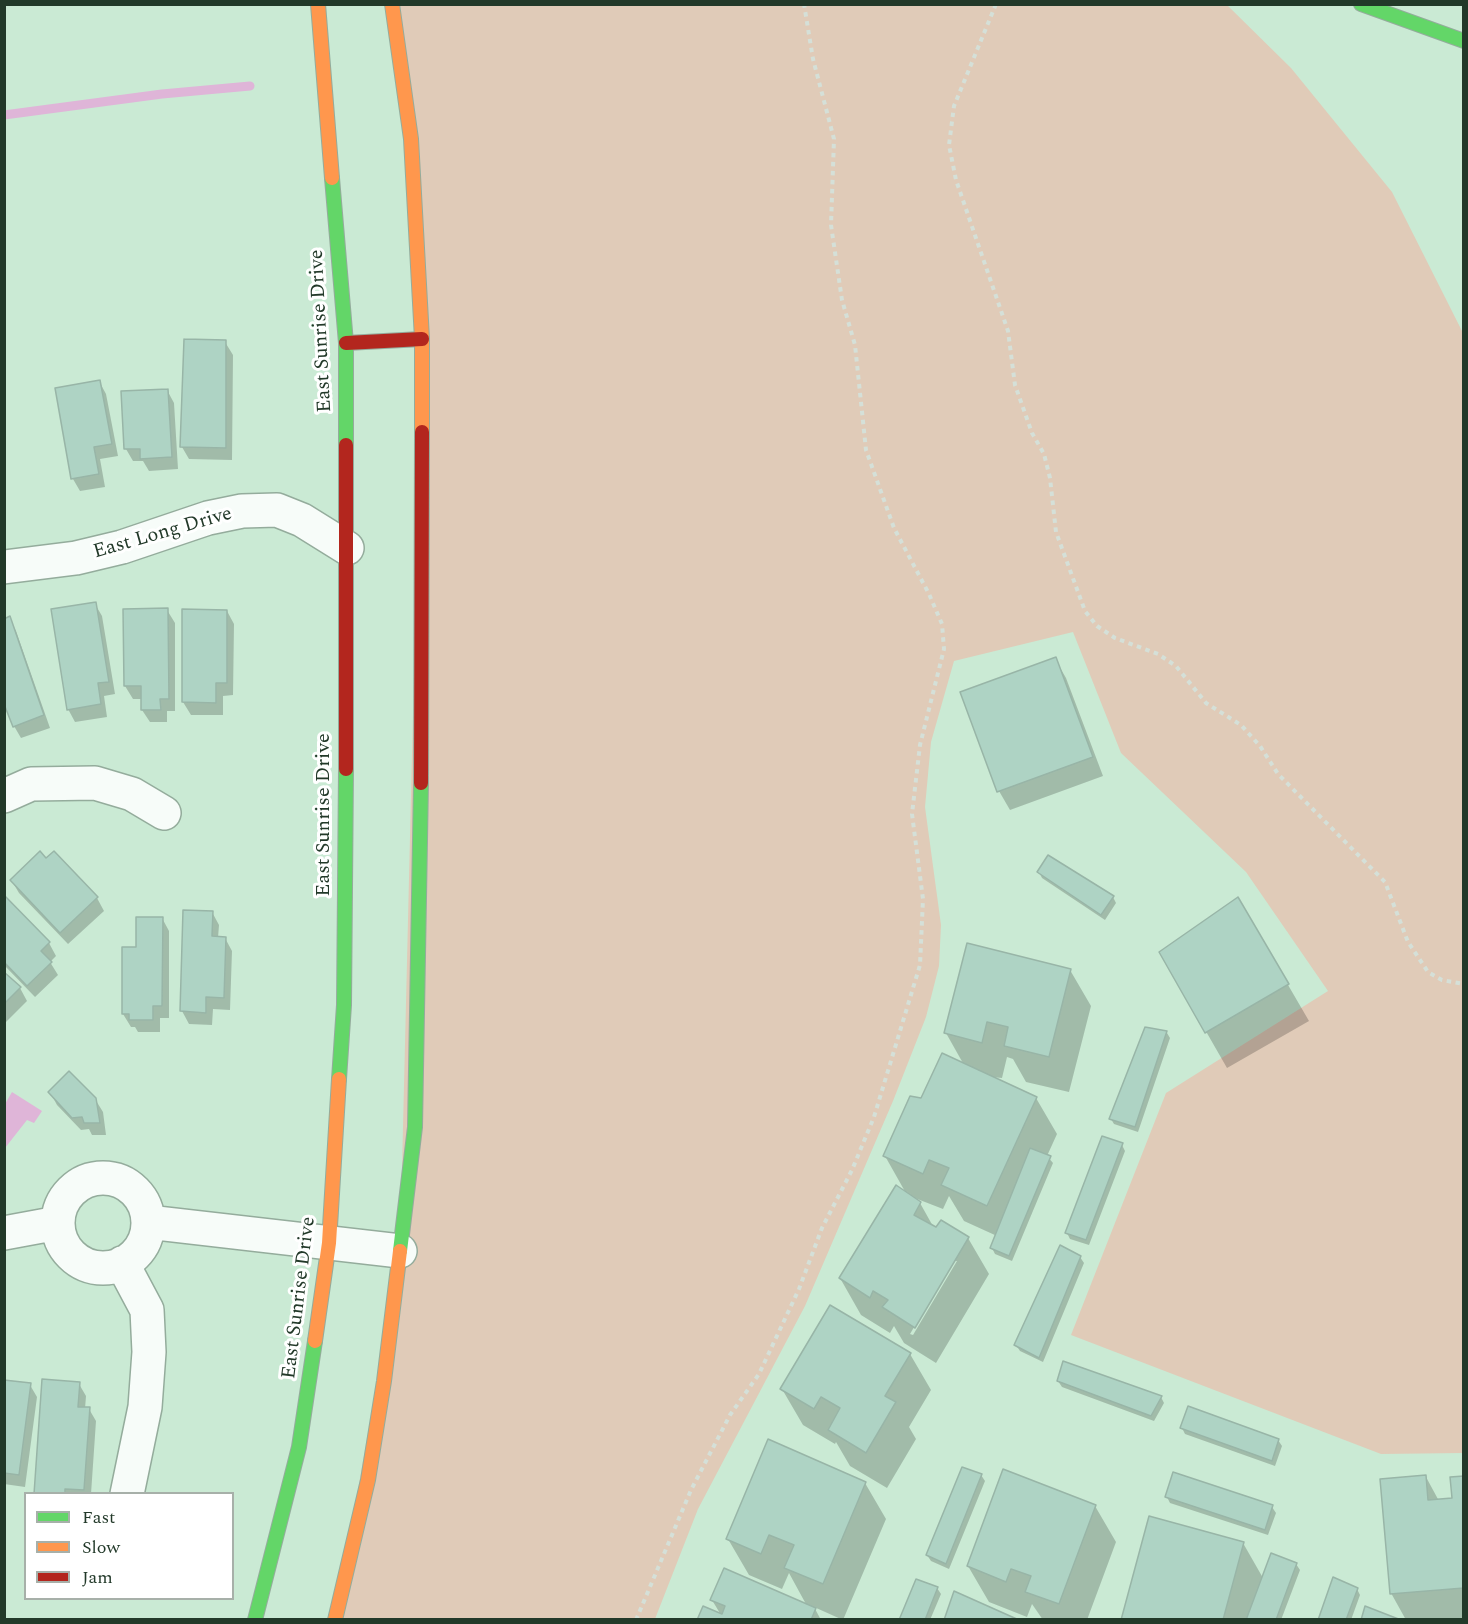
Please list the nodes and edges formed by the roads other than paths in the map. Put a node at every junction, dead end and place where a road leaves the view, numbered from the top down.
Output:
1 (318, 4) edge
2 (392, 4) edge
3 (1361, 4) edge
4 (1464, 41) edge
5 (422, 339) junction
6 (346, 343) junction
7 (347, 548) junction
8 (4, 567) edge
9 (4, 796) edge
10 (164, 813) dead end
11 (148, 1222) junction
12 (58, 1223) junction
13 (4, 1233) edge
14 (329, 1243) junction
15 (400, 1251) junction
16 (122, 1263) junction
17 (127, 1492) edge
18 (255, 1620) edge
19 (335, 1620) edge

1 - 6 main road, East Sunrise Drive
2 - 5 main road
3 - 4 main road
5 - 6 main road
5 - 15 main road
6 - 7 main road, East Sunrise Drive
7 - 8 street, East Long Drive
7 - 14 main road, East Sunrise Drive
9 - 10 street
11 - 12 street
11 - 14 street
11 - 16 street
12 - 13 street
12 - 16 street
14 - 15 street
14 - 18 main road, East Sunrise Drive
15 - 19 main road
16 - 17 street

